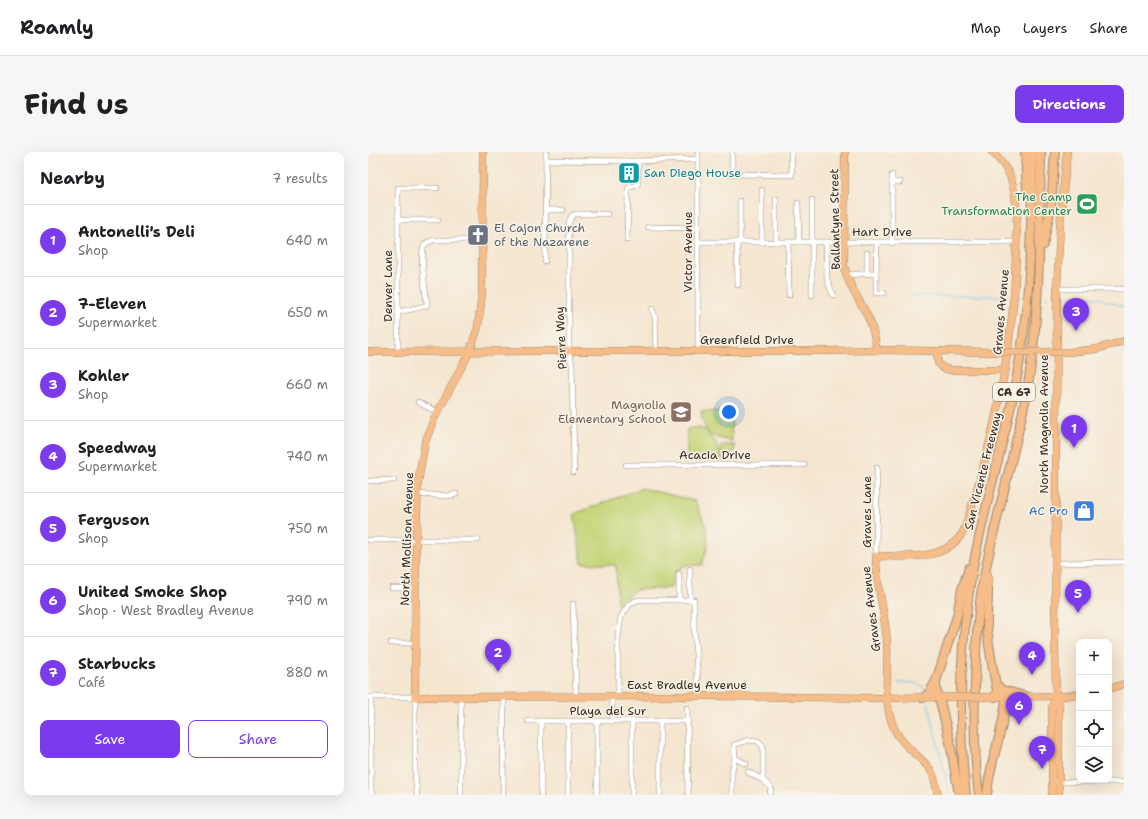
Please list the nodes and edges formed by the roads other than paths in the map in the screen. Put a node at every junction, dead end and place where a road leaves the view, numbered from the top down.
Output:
1 (483, 152) edge
2 (546, 152) edge
3 (698, 152) edge
4 (732, 152) edge
5 (792, 152) edge
6 (845, 152) edge
7 (992, 152) edge
8 (1025, 152) edge
9 (1033, 152) edge
10 (1042, 152) edge
11 (1055, 152) edge
12 (1067, 152) edge
13 (698, 159) junction
14 (546, 160) junction
15 (638, 161) junction
16 (892, 175) dead end
17 (892, 182) junction
18 (900, 182) dead end
19 (436, 188) dead end
20 (762, 190) dead end
21 (776, 199) dead end
22 (812, 200) dead end
23 (740, 201) dead end
24 (798, 203) dead end
25 (545, 210) junction
26 (564, 210) dead end
27 (607, 214) dead end
28 (398, 220) junction
29 (438, 220) dead end
30 (648, 227) dead end
31 (698, 228) junction
32 (1031, 238) junction
33 (482, 240) junction
34 (627, 240) dead end
35 (698, 242) junction
36 (739, 242) junction
37 (762, 242) junction
38 (776, 242) junction
39 (788, 242) junction
40 (799, 242) junction
41 (812, 242) junction
42 (826, 242) junction
43 (844, 242) junction
44 (877, 242) junction
45 (1017, 242) junction
46 (892, 243) junction
47 (867, 253) dead end
48 (545, 261) dead end
49 (1039, 263) junction
50 (867, 273) junction
51 (876, 273) junction
52 (846, 275) junction
53 (738, 285) dead end
54 (1057, 289) junction
55 (1124, 289) edge
56 (884, 293) dead end
57 (788, 295) dead end
58 (812, 295) dead end
59 (832, 295) dead end
60 (652, 309) dead end
61 (398, 312) junction
62 (1124, 341) edge
63 (876, 350) junction
64 (470, 351) junction
65 (569, 351) junction
66 (656, 351) junction
67 (368, 352) edge
68 (398, 352) junction
69 (698, 352) junction
70 (937, 352) junction
71 (1006, 370) junction
72 (418, 402) dead end
73 (437, 412) junction
74 (626, 465) dead end
75 (804, 465) dead end
76 (877, 468) dead end
77 (574, 472) dead end
78 (394, 480) dead end
79 (368, 481) edge
80 (418, 494) junction
81 (456, 494) dead end
82 (368, 540) edge
83 (416, 540) junction
84 (478, 540) dead end
85 (978, 543) junction
86 (876, 556) junction
87 (888, 556) junction
88 (1124, 562) edge
89 (1056, 563) junction
90 (986, 567) junction
91 (690, 569) dead end
92 (679, 574) dead end
93 (877, 579) junction
94 (392, 588) dead end
95 (415, 588) junction
96 (679, 600) junction
97 (690, 600) junction
98 (573, 604) dead end
99 (391, 643) dead end
100 (415, 643) junction
101 (936, 680) junction
102 (996, 684) junction
103 (1124, 684) edge
104 (1112, 688) edge
105 (1076, 694) edge
106 (576, 696) junction
107 (615, 696) junction
108 (699, 696) junction
109 (1006, 696) junction
110 (1025, 696) junction
111 (1056, 696) junction
112 (370, 697) edge
113 (415, 697) junction
114 (461, 697) junction
115 (504, 697) junction
116 (939, 697) junction
117 (991, 697) junction
118 (887, 698) junction
119 (922, 698) junction
120 (687, 708) dead end
121 (1003, 714) junction
122 (528, 721) dead end
123 (541, 721) junction
124 (568, 721) junction
125 (597, 721) junction
126 (612, 721) junction
127 (632, 721) junction
128 (660, 721) junction
129 (688, 721) junction
130 (735, 758) junction
131 (746, 764) dead end
132 (748, 772) dead end
133 (763, 780) junction
134 (1056, 782) junction
135 (1124, 782) edge
136 (373, 795) edge
137 (417, 795) edge
138 (461, 795) edge
139 (503, 795) edge
140 (541, 795) edge
141 (568, 795) edge
142 (597, 795) edge
143 (632, 795) edge
144 (660, 795) edge
145 (688, 795) edge
146 (732, 795) edge
147 (770, 795) edge
148 (938, 795) edge
149 (959, 795) edge
150 (966, 795) edge
151 (979, 795) edge
152 (987, 795) edge
153 (1052, 795) edge
154 (1059, 795) edge

1 - 33 main road, North Mollison Avenue
2 - 14 street
3 - 13 street, Victor Avenue
4 - 5 street
6 - 43 main road, Ballantyne Street
7 - 45 main road, Graves Avenue
8 - 32 highway
9 - 32 highway, San Vicente Freeway / CA 67
10 - 49 highway, San Vicente Freeway / CA 67
11 - 49 highway
12 - 54 main road, North Magnolia Avenue
13 - 15 street
13 - 31 street, Victor Avenue
14 - 15 street
14 - 25 street
15 - 34 street
16 - 17 street
17 - 18 street
17 - 46 street
19 - 28 street, Denver Lane
20 - 37 street
21 - 38 street
22 - 41 street
23 - 36 street
24 - 40 street
25 - 26 street
25 - 48 street
27 - 65 street, Pierre Way
28 - 29 street
28 - 61 street, Denver Lane
30 - 31 street
31 - 35 street, Victor Avenue
32 - 85 highway, San Vicente Freeway / CA 67
33 - 61 street
33 - 64 main road, North Mollison Avenue
35 - 36 street, Hart Drive
35 - 69 street, Victor Avenue
36 - 37 street, Hart Drive
36 - 53 street
37 - 38 street, Hart Drive
38 - 39 street, Hart Drive
39 - 40 street, Hart Drive
39 - 57 street
40 - 41 street, Hart Drive
41 - 42 street, Hart Drive
41 - 58 street
42 - 43 street, Hart Drive
42 - 59 street
43 - 44 street, Hart Drive
43 - 52 main road, Ballantyne Street
44 - 46 street, Hart Drive
44 - 51 street
45 - 46 street, Hart Drive
45 - 71 main road, Graves Avenue
47 - 50 street
49 - 90 highway, San Vicente Freeway / CA 67
50 - 51 street
50 - 52 street
51 - 56 street
52 - 63 main road, Ballantyne Street
54 - 55 street
54 - 89 main road, North Magnolia Avenue
60 - 66 street
61 - 68 street, Denver Lane
62 - 70 main road, Greenfield Drive, bridge
63 - 69 main road, Greenfield Drive
63 - 70 main road, Greenfield Drive
64 - 65 main road, Greenfield Drive
64 - 68 main road, Greenfield Drive
64 - 73 main road, North Mollison Avenue
65 - 66 main road, Greenfield Drive
65 - 77 street, Pierre Way
66 - 69 main road, Greenfield Drive
67 - 68 main road, Greenfield Drive
70 - 71 main road
71 - 87 main road, Graves Avenue
72 - 73 street
73 - 80 main road, North Mollison Avenue
74 - 75 street, Acacia Drive
76 - 86 street, Graves Lane
78 - 79 street
80 - 81 street
80 - 83 main road, North Mollison Avenue
82 - 83 street
83 - 84 street
83 - 95 main road, North Mollison Avenue
85 - 101 highway
85 - 150 highway, San Vicente Freeway / CA 67
86 - 87 main road, Graves Avenue
86 - 93 main road, Graves Avenue
87 - 93 main road
88 - 89 street
89 - 111 main road, North Magnolia Avenue
90 - 102 highway
90 - 151 highway, San Vicente Freeway / CA 67
91 - 97 street
92 - 96 street
93 - 118 main road, Graves Avenue
94 - 95 street
95 - 100 main road, North Mollison Avenue
96 - 97 street
96 - 107 street
97 - 108 street
98 - 106 street
99 - 100 street
100 - 113 main road, North Mollison Avenue
101 - 116 highway
101 - 119 highway
102 - 110 highway
102 - 117 highway
103 - 104 main road
105 - 111 main road, East Bradley Avenue
106 - 107 main road, East Bradley Avenue
106 - 115 main road, East Bradley Avenue
107 - 108 main road, East Bradley Avenue
107 - 126 street
108 - 118 main road, East Bradley Avenue
109 - 110 main road, East Bradley Avenue
109 - 117 main road, East Bradley Avenue
109 - 121 highway
110 - 111 main road, East Bradley Avenue
110 - 121 highway
111 - 134 main road, North Magnolia Avenue
112 - 113 street, East Bradley Avenue
112 - 136 street
113 - 114 main road, East Bradley Avenue
113 - 137 street, North Mollison Avenue
114 - 115 main road, East Bradley Avenue
114 - 138 street
115 - 139 street
116 - 117 main road, East Bradley Avenue, bridge
116 - 119 main road, East Bradley Avenue
116 - 149 highway
118 - 119 main road, East Bradley Avenue
118 - 148 main road, Graves Avenue
120 - 129 street
121 - 152 highway
122 - 123 street, Playa del Sur
123 - 124 street, Playa del Sur
123 - 140 street
124 - 125 street, Playa del Sur
124 - 141 street
125 - 126 street, Playa del Sur
125 - 142 street
126 - 127 street, Playa del Sur
127 - 128 street, Playa del Sur
127 - 143 street
128 - 129 street, Playa del Sur
128 - 144 street
129 - 145 street
130 - 131 street
130 - 133 street
130 - 146 street
132 - 133 street
133 - 147 street
134 - 135 street
134 - 153 main road, North Magnolia Avenue
134 - 154 main road, North Magnolia Avenue

